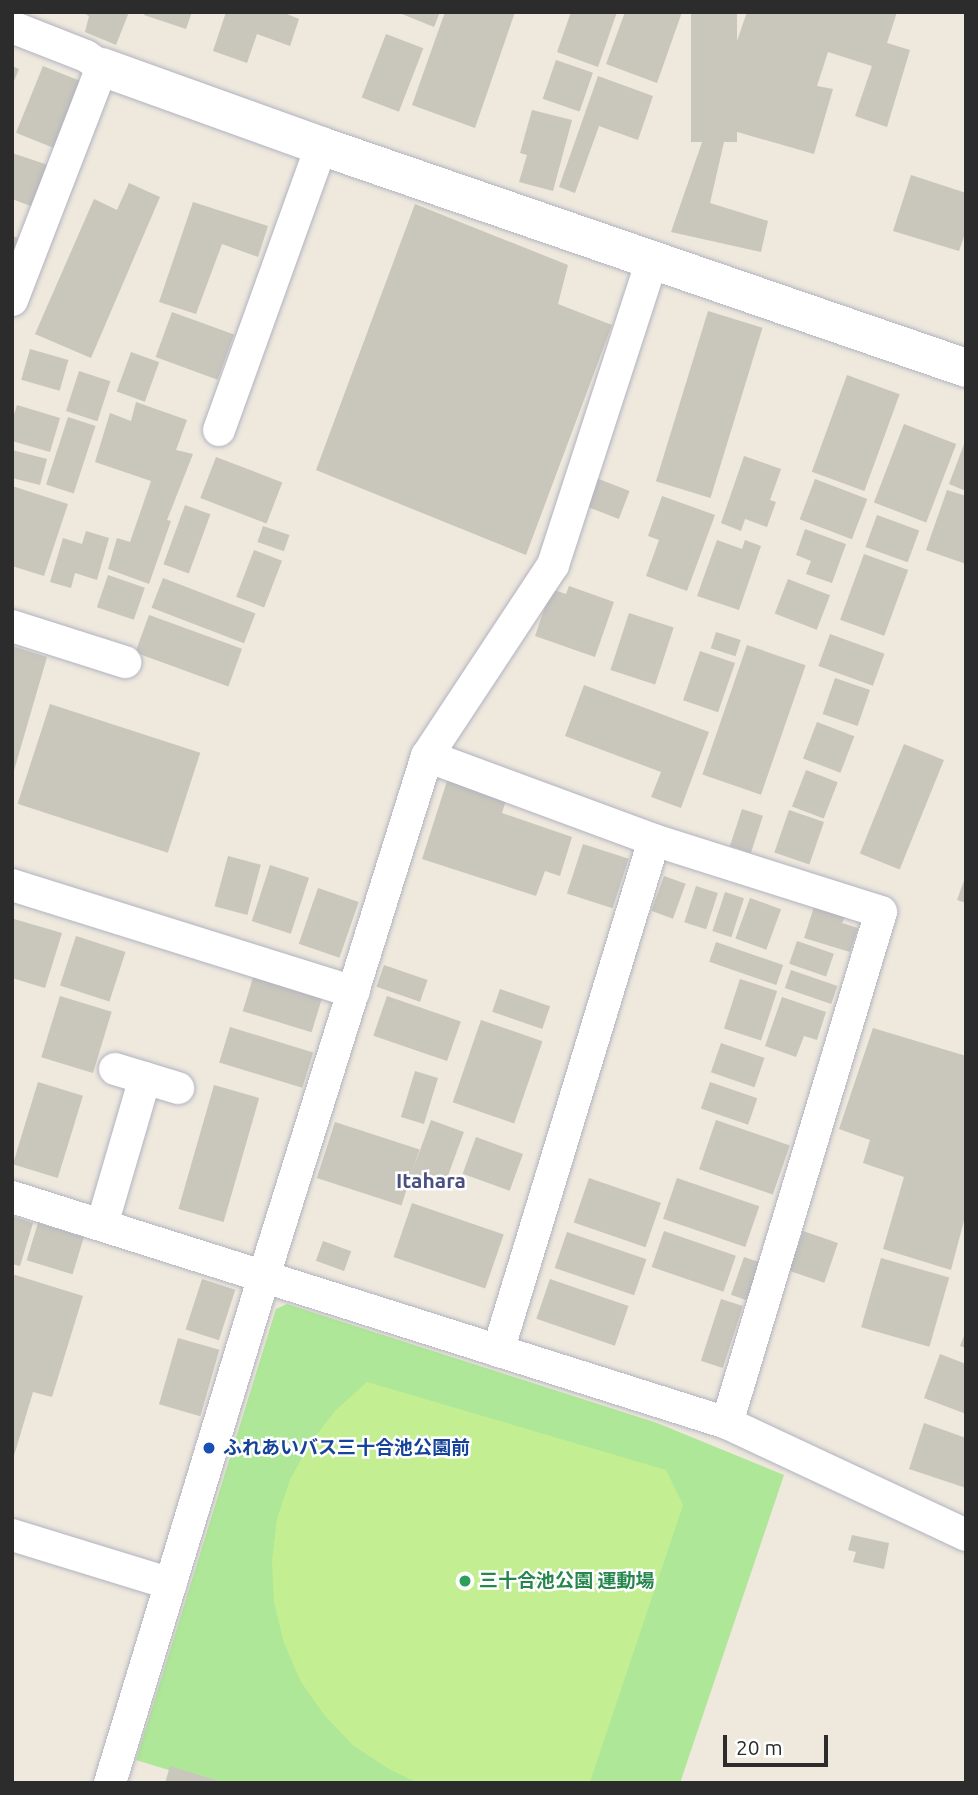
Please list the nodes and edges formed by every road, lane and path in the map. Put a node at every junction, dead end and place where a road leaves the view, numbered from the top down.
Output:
1 (12, 27) edge
2 (102, 67) junction
3 (321, 146) junction
4 (652, 261) junction
5 (12, 300) edge
6 (966, 368) edge
7 (219, 430) dead end
8 (12, 626) edge
9 (125, 662) dead end
10 (427, 756) junction
11 (654, 840) junction
12 (12, 885) edge
13 (354, 992) junction
14 (115, 1069) dead end
15 (145, 1078) junction
16 (177, 1088) dead end
17 (12, 1197) edge
18 (102, 1226) junction
19 (264, 1276) junction
20 (498, 1351) junction
21 (727, 1423) junction
22 (12, 1535) edge
23 (966, 1535) edge
24 (171, 1584) junction
25 (110, 1783) edge

1 - 2 street
2 - 3 street
2 - 5 street
3 - 4 street
3 - 7 street
4 - 6 street
4 - 10 street
8 - 9 street
10 - 11 street
10 - 13 street
11 - 20 street
11 - 21 street
12 - 13 street
13 - 19 street
14 - 15 street
15 - 16 street
15 - 18 street
17 - 18 street
18 - 19 street
19 - 20 street
19 - 24 street
20 - 21 street
21 - 23 street
22 - 24 street
24 - 25 street

